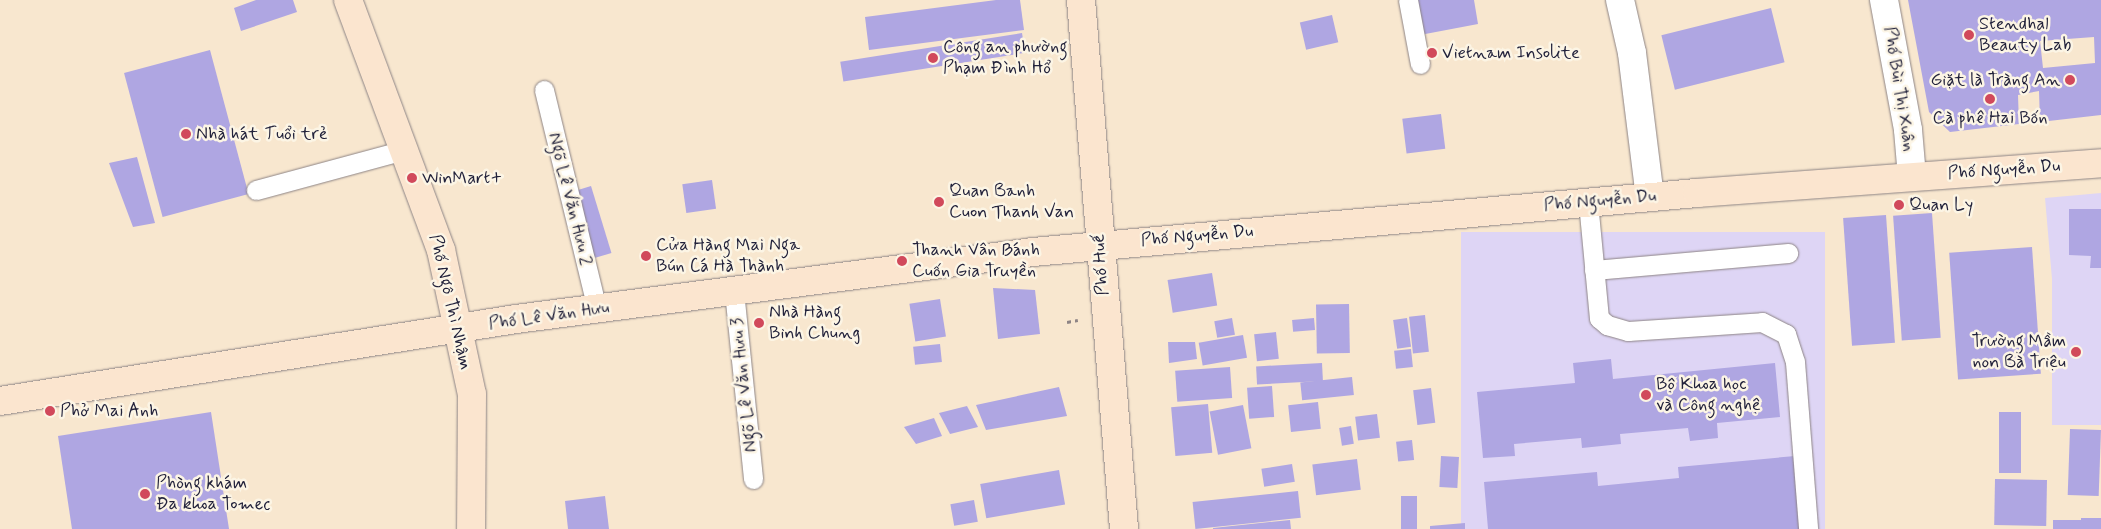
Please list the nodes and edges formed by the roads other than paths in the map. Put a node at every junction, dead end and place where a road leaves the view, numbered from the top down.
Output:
1 (348, 0) edge
2 (1082, 0) edge
3 (1408, 0) edge
4 (1620, 0) edge
5 (1884, 0) edge
6 (1420, 64) dead end
7 (544, 90) dead end
8 (404, 150) junction
9 (2101, 163) edge
10 (1912, 177) junction
11 (256, 190) dead end
12 (1650, 197) junction
13 (1588, 202) junction
14 (1100, 246) junction
15 (1788, 253) dead end
16 (1594, 270) junction
17 (734, 291) junction
18 (597, 309) junction
19 (459, 330) junction
20 (0, 401) edge
21 (753, 479) dead end
22 (471, 529) edge
23 (1124, 529) edge
24 (1808, 529) edge

1 - 8 street, Phố Ngô Thì Nhậm
2 - 14 street, Phố Huế
3 - 6 lane
4 - 12 street
5 - 10 street, Phố Bùi Thị Xuân
7 - 18 lane, Ngõ Lê Văn Hưu 2
8 - 11 lane
8 - 19 street, Phố Ngô Thì Nhậm
9 - 10 street, Phố Nguyễn Du
10 - 12 street, Phố Nguyễn Du
12 - 13 street, Phố Nguyễn Du
13 - 14 street, Phố Nguyễn Du
13 - 16 lane
14 - 17 street, Phố Lê Văn Hưu
14 - 23 street, Phố Huế
15 - 16 lane
16 - 24 lane
17 - 18 street, Phố Lê Văn Hưu
17 - 21 lane, Ngõ Lê Văn Hưu 3
18 - 19 street, Phố Lê Văn Hưu
19 - 20 street, Phố Lê Văn Hưu
19 - 22 street, Phố Ngô Thì Nhậm

